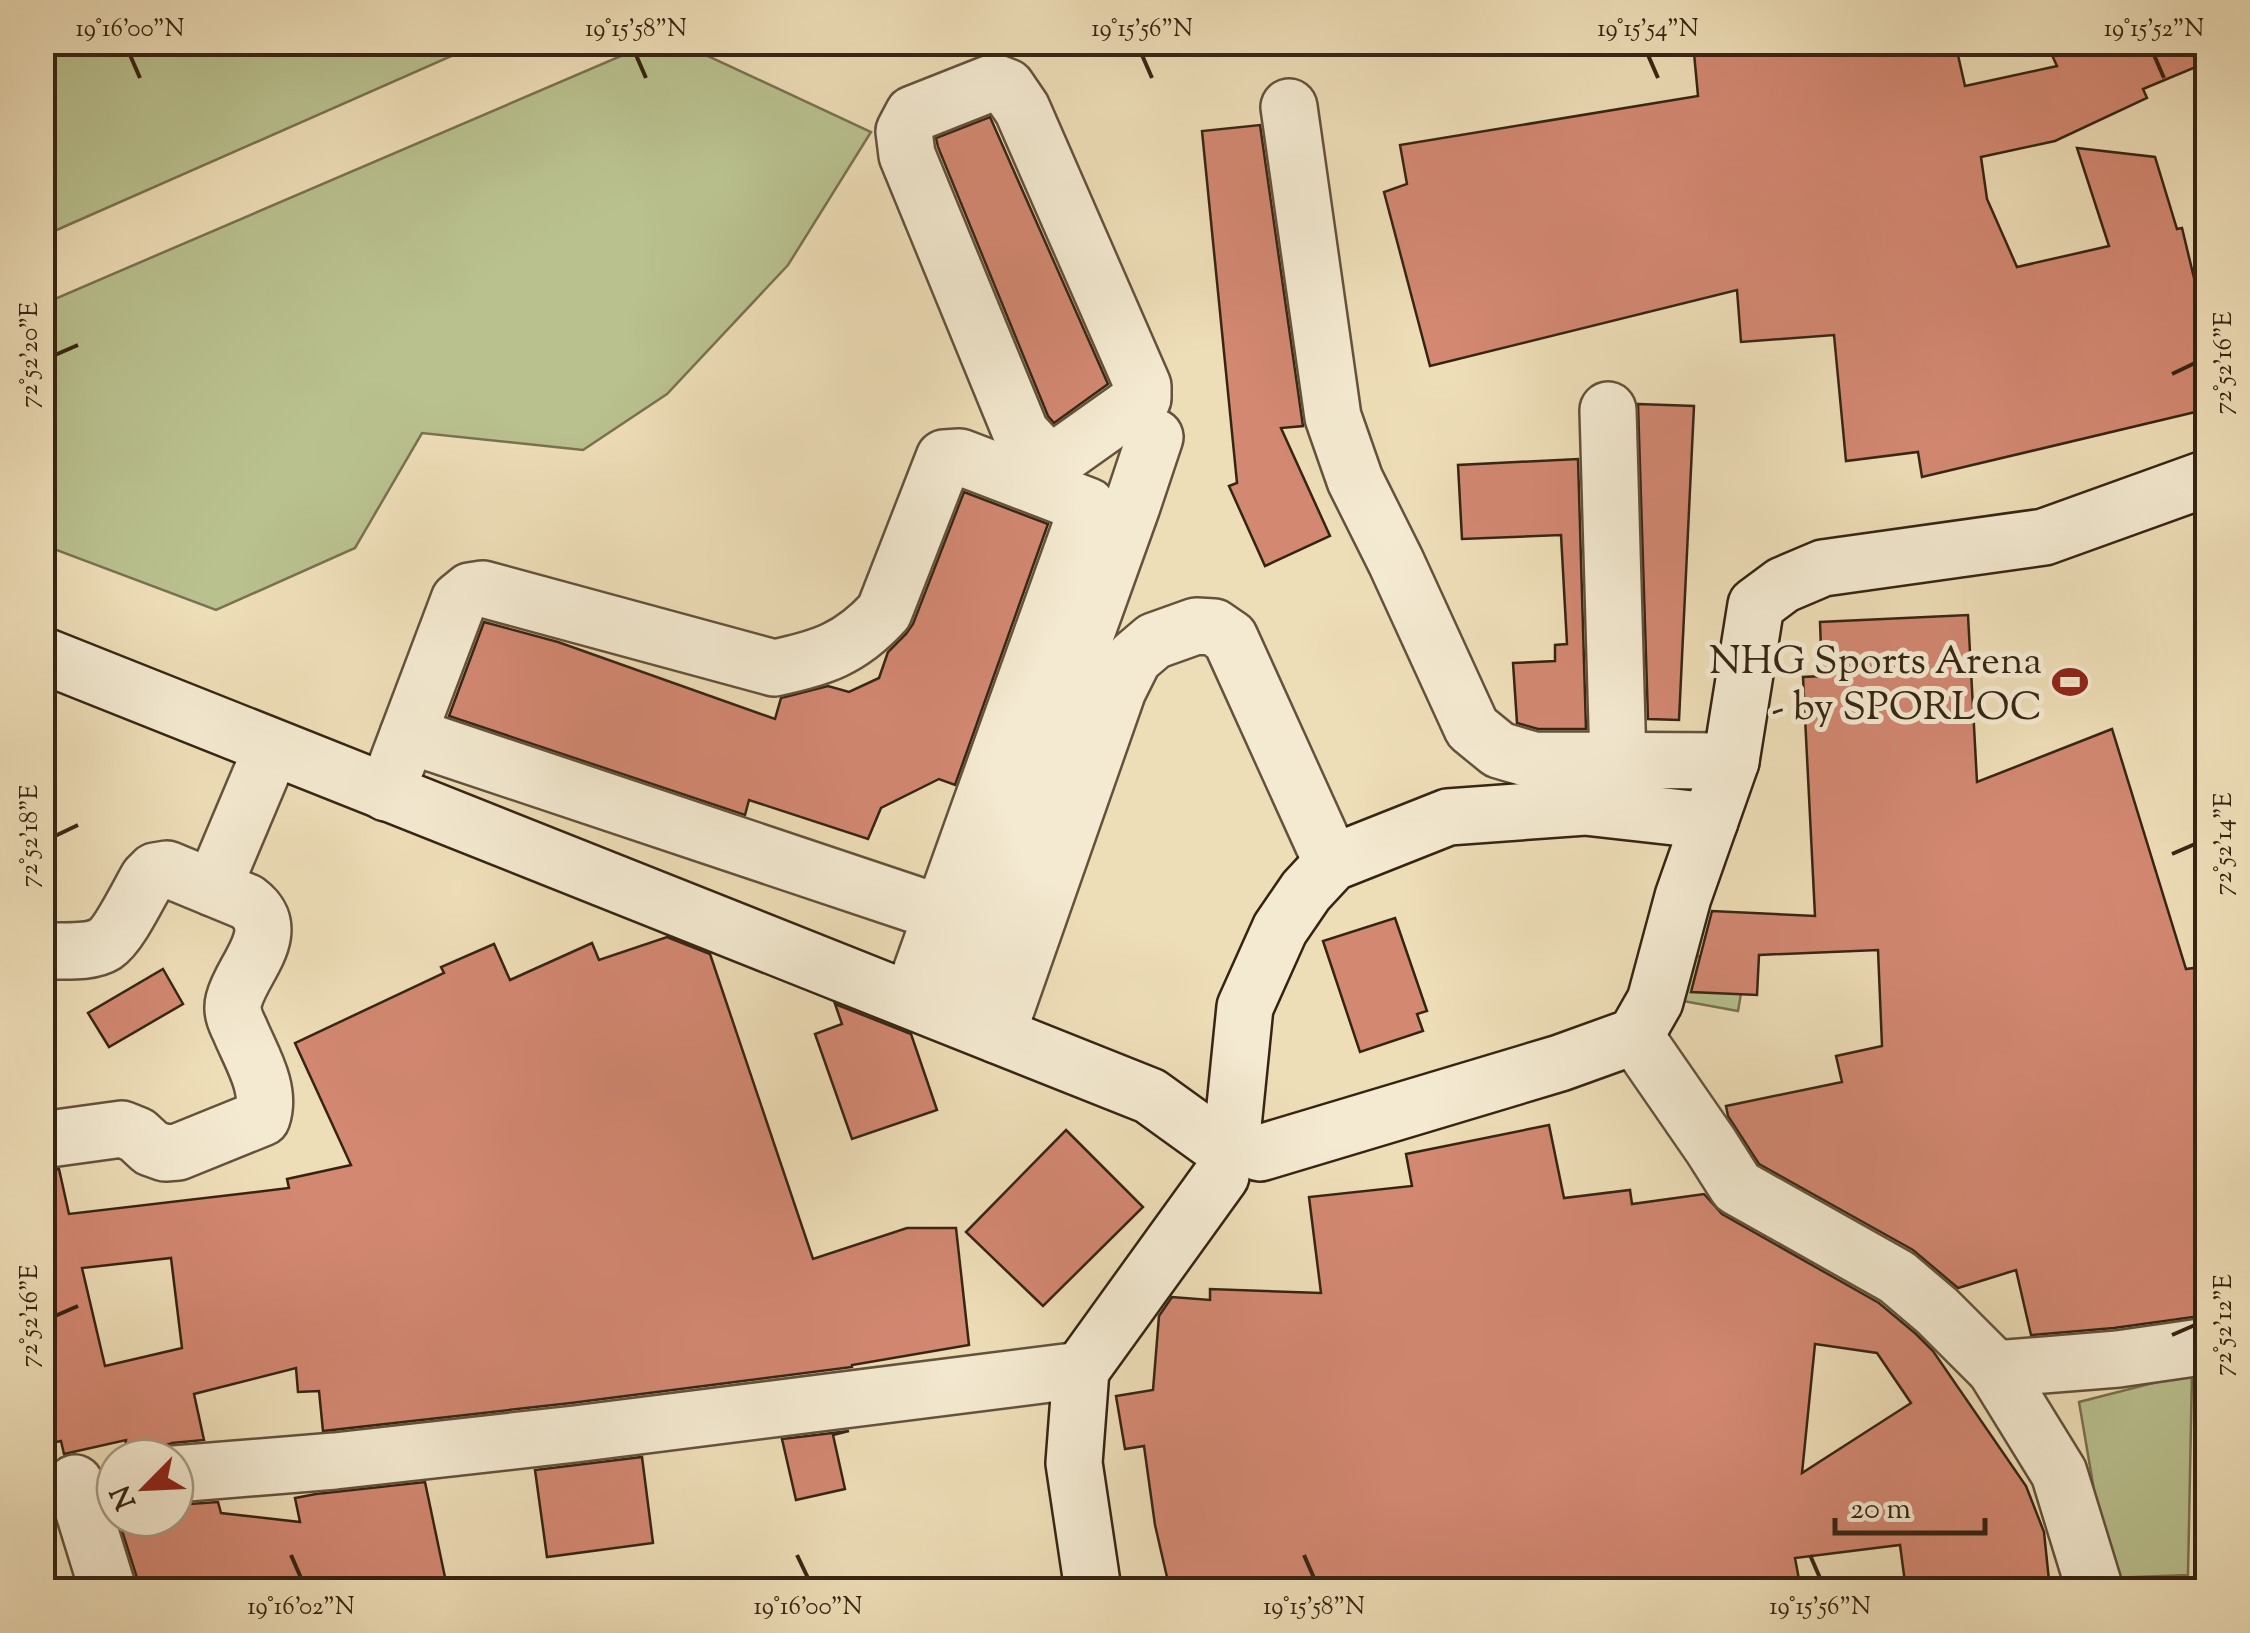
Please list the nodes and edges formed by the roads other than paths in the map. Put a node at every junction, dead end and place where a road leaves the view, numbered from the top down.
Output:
1 (1289, 106) dead end
2 (1608, 410) dead end
3 (1154, 436) dead end
4 (1050, 464) junction
5 (2208, 478) edge
6 (1115, 511) junction
7 (42, 655) edge
8 (1096, 680) junction
9 (408, 735) junction
10 (272, 748) junction
11 (1618, 761) junction
12 (1731, 761) junction
13 (386, 794) junction
14 (998, 819) junction
15 (1710, 821) junction
16 (1332, 863) junction
17 (213, 888) junction
18 (943, 914) junction
19 (42, 952) edge
20 (952, 1017) junction
21 (1635, 1036) junction
22 (42, 1140) edge
23 (1231, 1149) junction
24 (2208, 1346) edge
25 (1995, 1369) junction
26 (1081, 1370) junction
27 (195, 1473) edge
28 (77, 1482) edge
29 (108, 1590) edge
30 (1093, 1590) edge
31 (2095, 1590) edge

1 - 11 street
2 - 11 street
3 - 6 street
4 - 4 street
4 - 6 street
5 - 12 street
6 - 8 street
6 - 9 street
6 - 14 street
7 - 10 street
8 - 14 street
8 - 16 street
8 - 20 street
9 - 13 street
9 - 18 street
10 - 13 street
10 - 17 street
11 - 12 street
12 - 15 street
13 - 20 street
14 - 18 street
14 - 20 street
15 - 16 street
15 - 21 street
16 - 23 street
17 - 19 street
17 - 22 street
18 - 20 street
20 - 23 street
21 - 23 street
21 - 25 street
23 - 26 street
24 - 25 street
25 - 31 street
26 - 27 street
26 - 30 street
28 - 29 street

